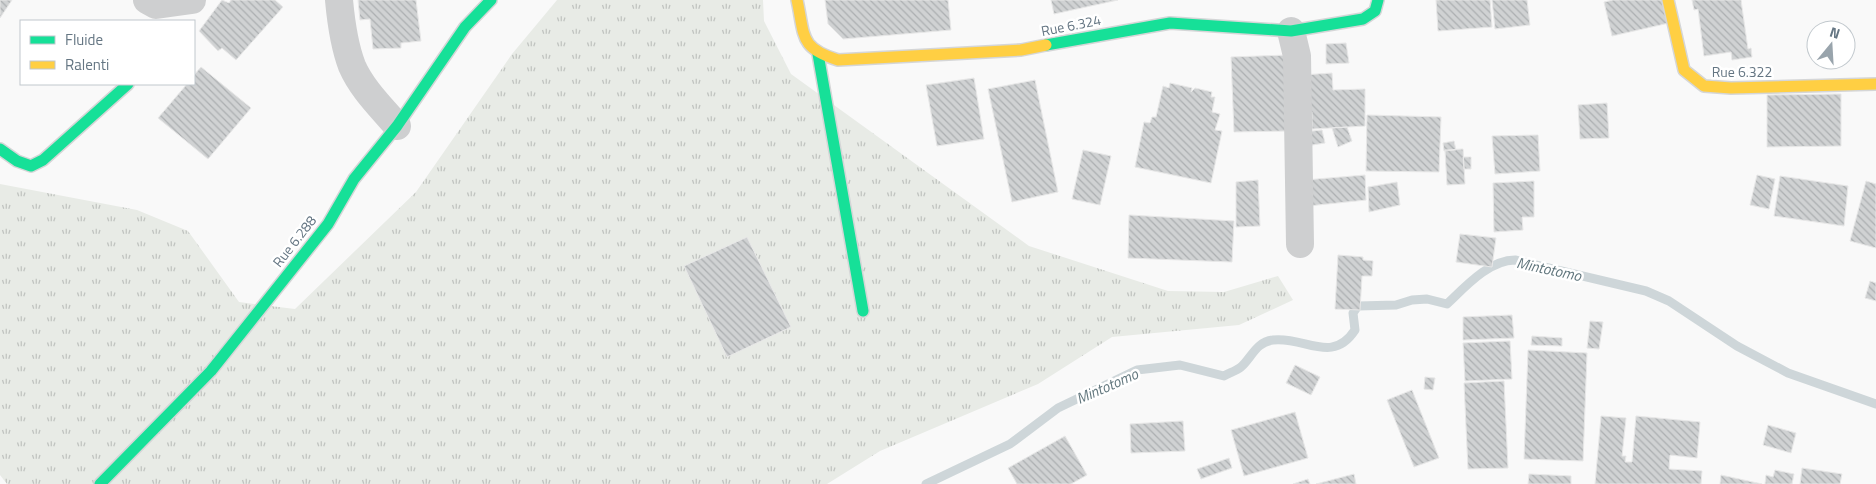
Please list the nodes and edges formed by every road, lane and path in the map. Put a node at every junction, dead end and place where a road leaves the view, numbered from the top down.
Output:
1 (147, 0) edge
2 (192, 0) edge
3 (206, 0) edge
4 (338, 0) edge
5 (490, 0) edge
6 (797, 0) edge
7 (1378, 0) edge
8 (1668, 0) edge
9 (189, 20) edge
10 (1291, 31) junction
11 (818, 54) junction
12 (1876, 84) edge
13 (127, 85) edge
14 (397, 126) junction
15 (0, 148) edge
16 (1300, 244) dead end
17 (863, 311) dead end
18 (100, 484) edge

1 - 2 street
3 - 9 street
4 - 14 street
5 - 14 street, Rue 6.288
6 - 11 street
7 - 10 street, Rue 6.324
8 - 12 street, Rue 6.322
10 - 11 street, Rue 6.324
10 - 16 street
11 - 17 street
13 - 15 street
14 - 18 street, Rue 6.288

